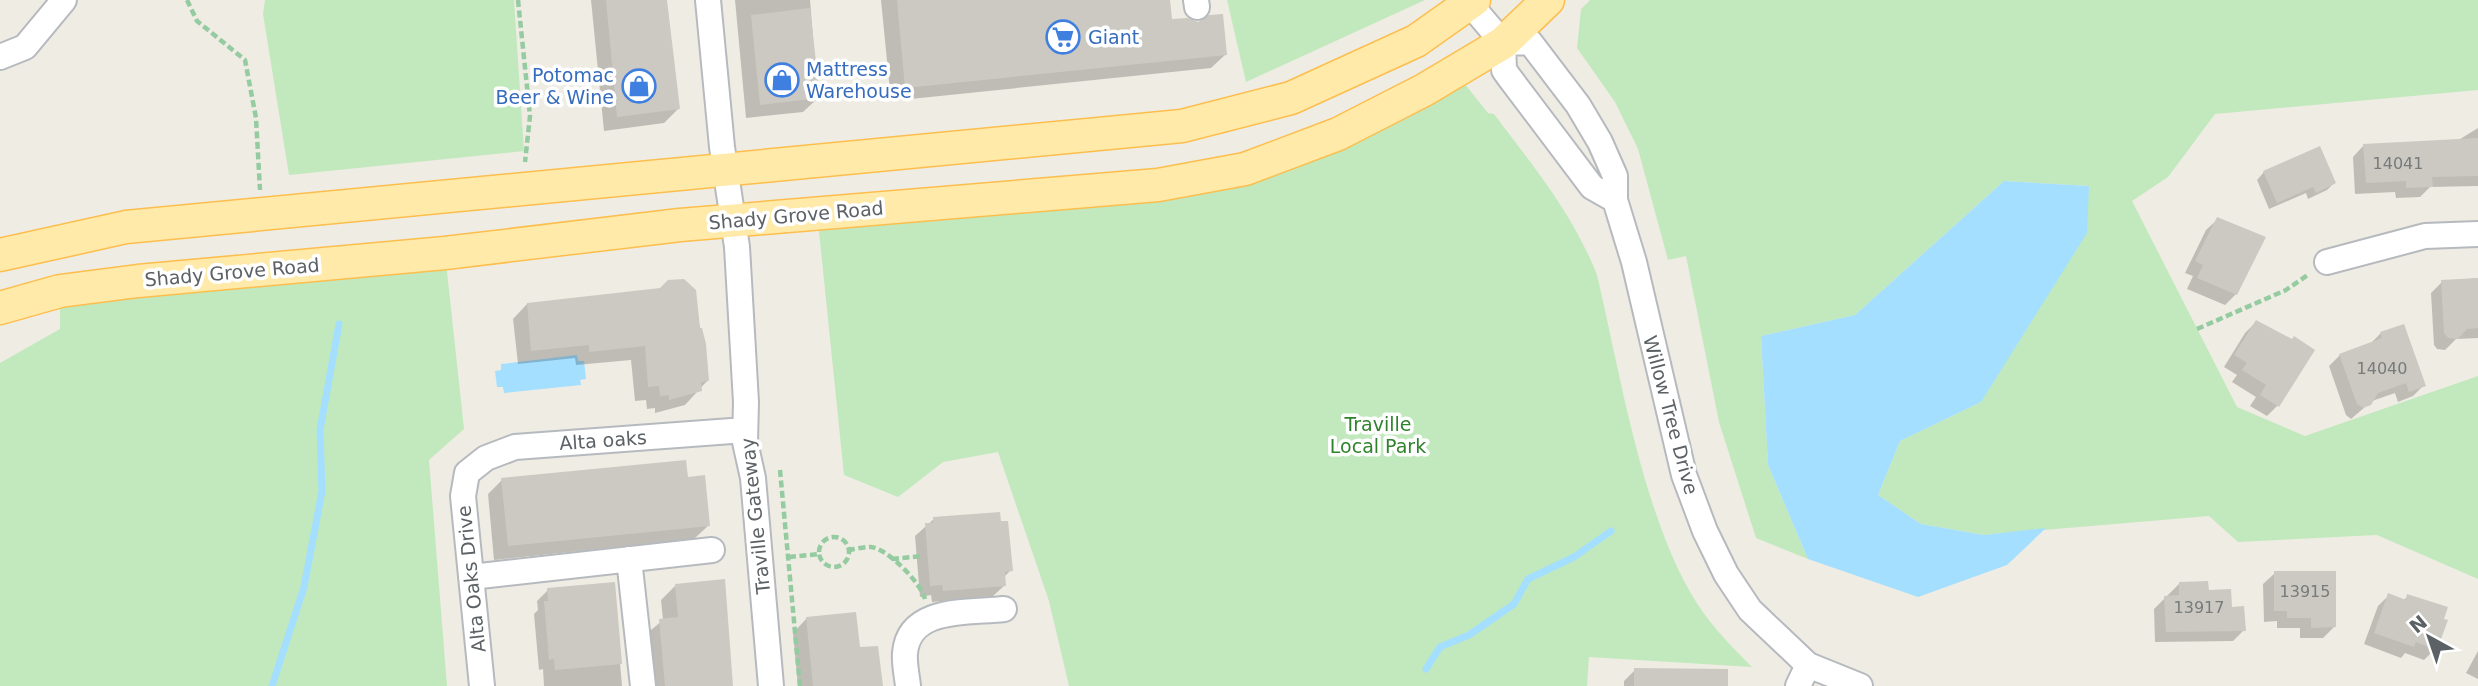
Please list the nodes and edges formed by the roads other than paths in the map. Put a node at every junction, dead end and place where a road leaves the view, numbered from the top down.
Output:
1 (64, 0) edge
2 (708, 0) edge
3 (1548, 0) edge
4 (1472, 2) edge
5 (1503, 43) junction
6 (0, 57) edge
7 (725, 171) junction
8 (1615, 200) junction
9 (733, 221) junction
10 (2478, 234) edge
11 (0, 255) edge
12 (2327, 262) road end
13 (0, 308) edge
14 (745, 430) junction
15 (467, 473) joint
16 (712, 550) dead end
17 (629, 559) junction
18 (471, 577) junction
19 (1004, 609) dead end
20 (1803, 676) edge
21 (482, 686) edge
22 (643, 686) edge
23 (771, 686) edge
24 (908, 686) edge
25 (1860, 686) edge

1 - 6 street
2 - 7 street, Traville Gateway
3 - 5 main road, Shady Grove Road
4 - 5 street
4 - 7 main road
5 - 8 street
5 - 8 street, Willow Tree Drive
5 - 9 main road, Shady Grove Road
7 - 9 street, Traville Gateway
7 - 11 main road
8 - 20 street, Willow Tree Drive
9 - 13 main road, Shady Grove Road
9 - 14 street, Traville Gateway
10 - 12 street
14 - 15 street, Alta oaks
14 - 23 street, Traville Gateway
15 - 18 street, Alta Oaks Drive
16 - 17 street
17 - 18 street
17 - 22 street
18 - 21 street, Alta Oaks Drive
19 - 24 street
20 - 25 street, Willow Tree Drive

